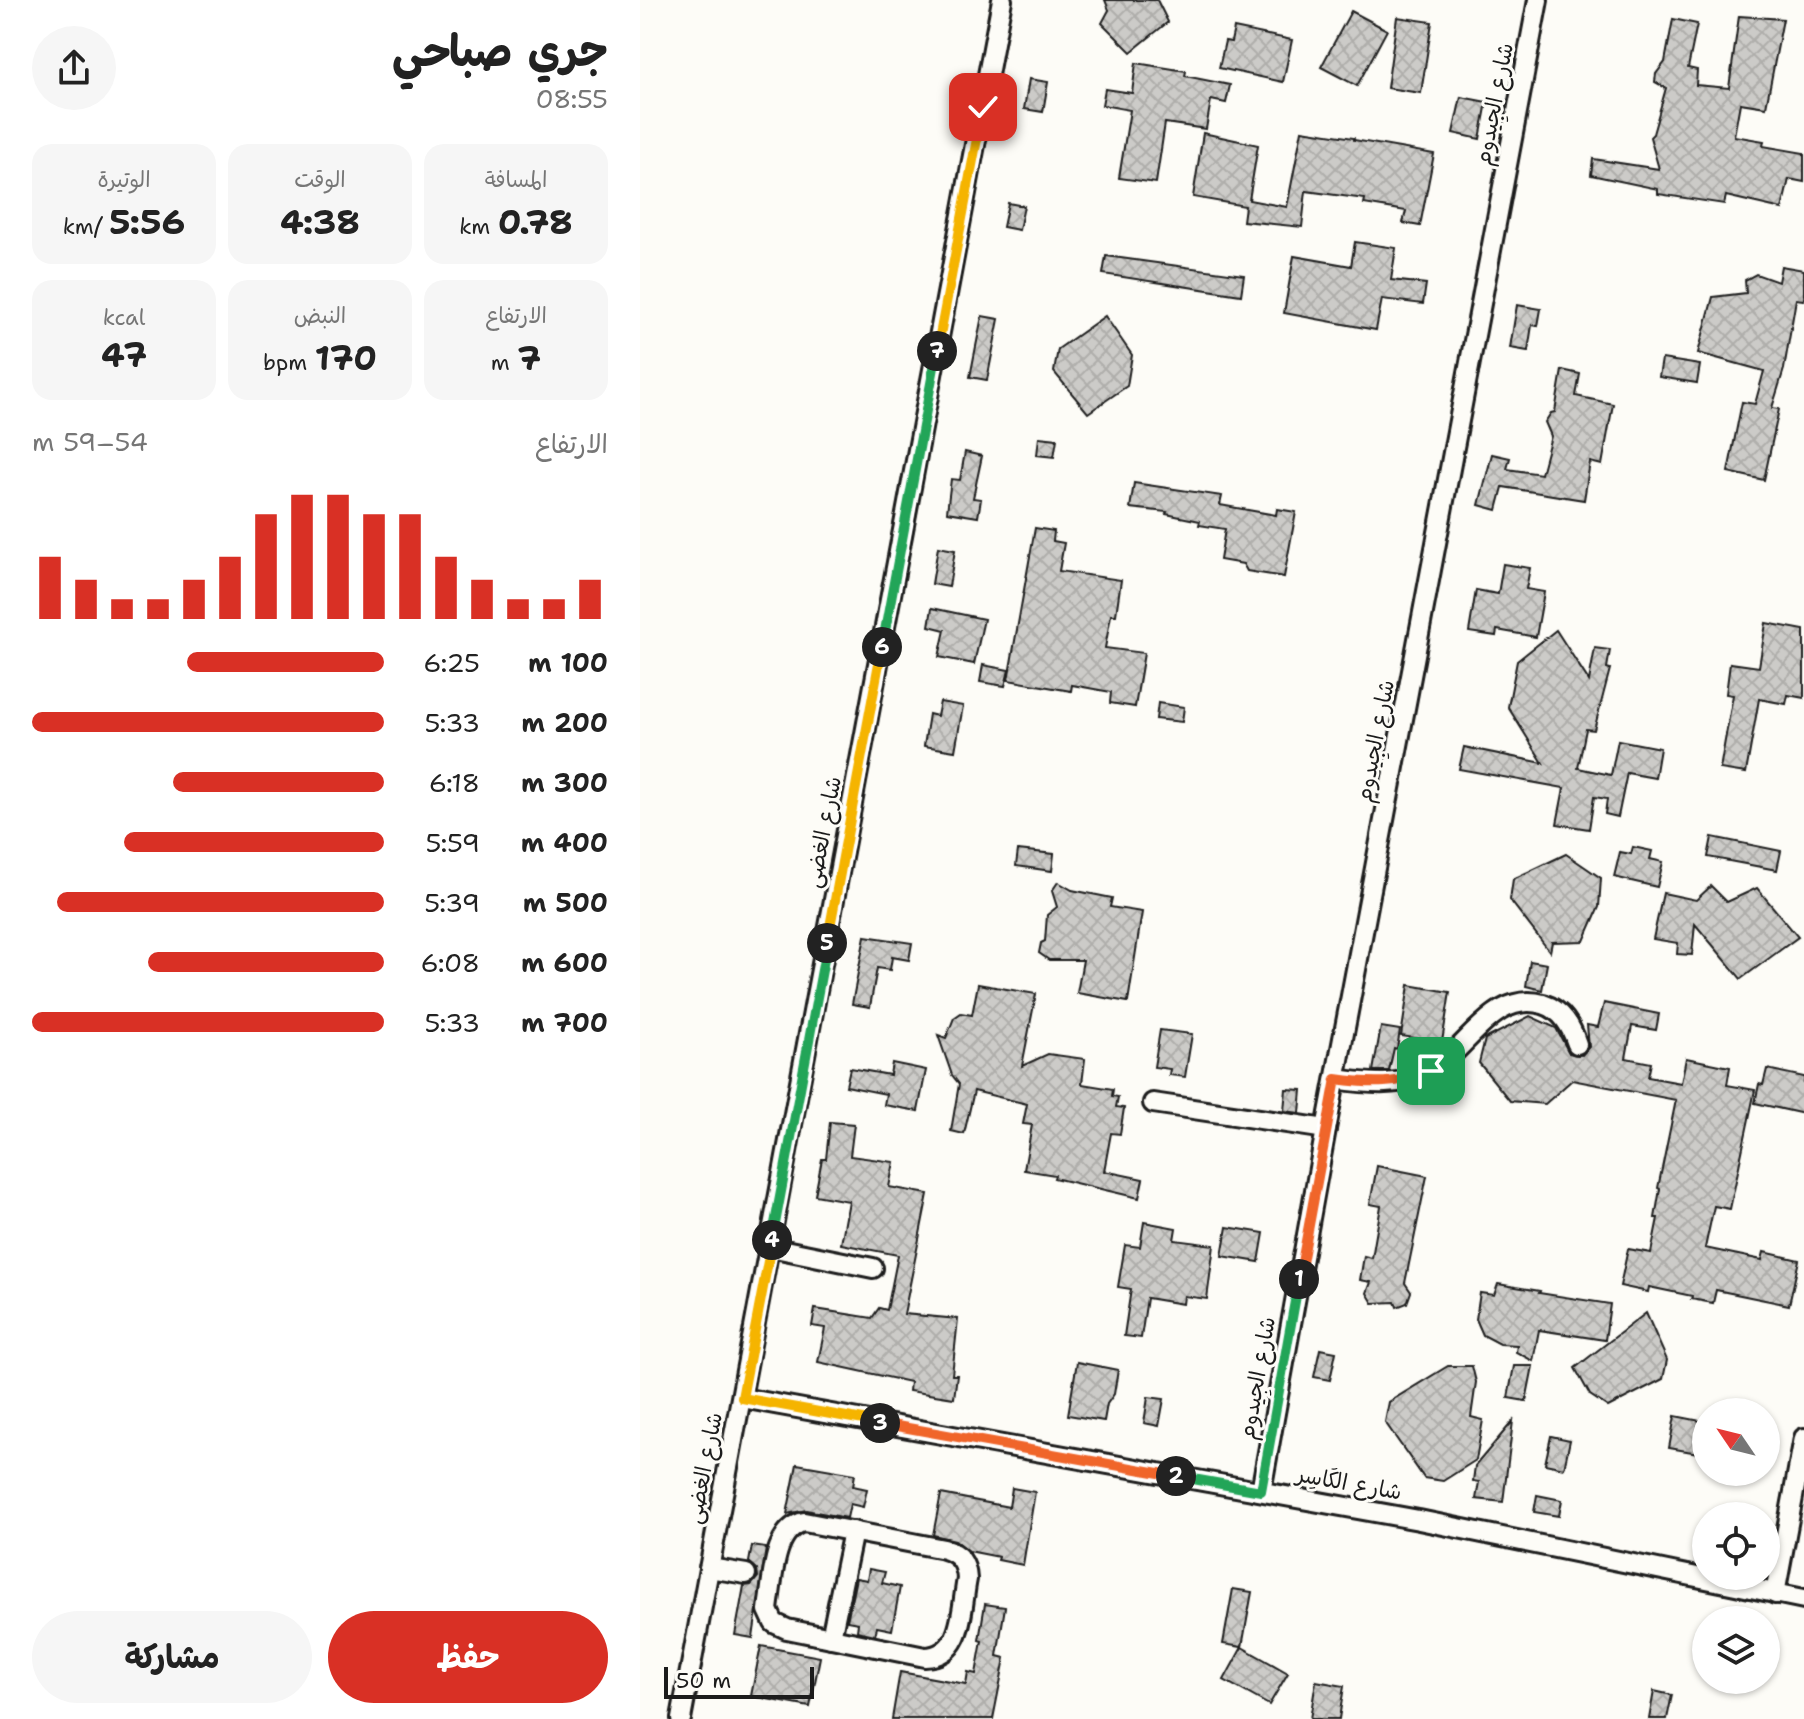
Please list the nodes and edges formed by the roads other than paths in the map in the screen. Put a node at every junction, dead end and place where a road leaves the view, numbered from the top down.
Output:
1 (1002, 0) edge
2 (1538, 0) edge
3 (1577, 1044) dead end
4 (1336, 1079) junction
5 (1153, 1103) dead end
6 (1326, 1129) junction
7 (770, 1247) junction
8 (873, 1268) dead end
9 (742, 1398) junction
10 (1804, 1438) edge
11 (1261, 1491) junction
12 (853, 1531) junction
13 (709, 1568) junction
14 (761, 1577) junction
15 (1775, 1594) junction
16 (1804, 1599) edge
17 (831, 1638) junction
18 (681, 1719) edge

1 - 7 street, شارع الغضى
2 - 4 street, شارع الجِيدوم
3 - 4 street
4 - 6 street, شارع الجِيدوم
5 - 6 street
6 - 11 street, شارع الجِيدوم
7 - 8 street
7 - 9 street, شارع الغضى
9 - 11 street, شارع الكَاسِر
9 - 13 street, شارع الغضى
10 - 15 street
11 - 15 street, شارع الكَاسِر
12 - 14 street
12 - 17 street
12 - 17 street
13 - 14 street
13 - 18 street, شارع الغضى
14 - 17 street
15 - 16 street, شارع الكَاسِر

